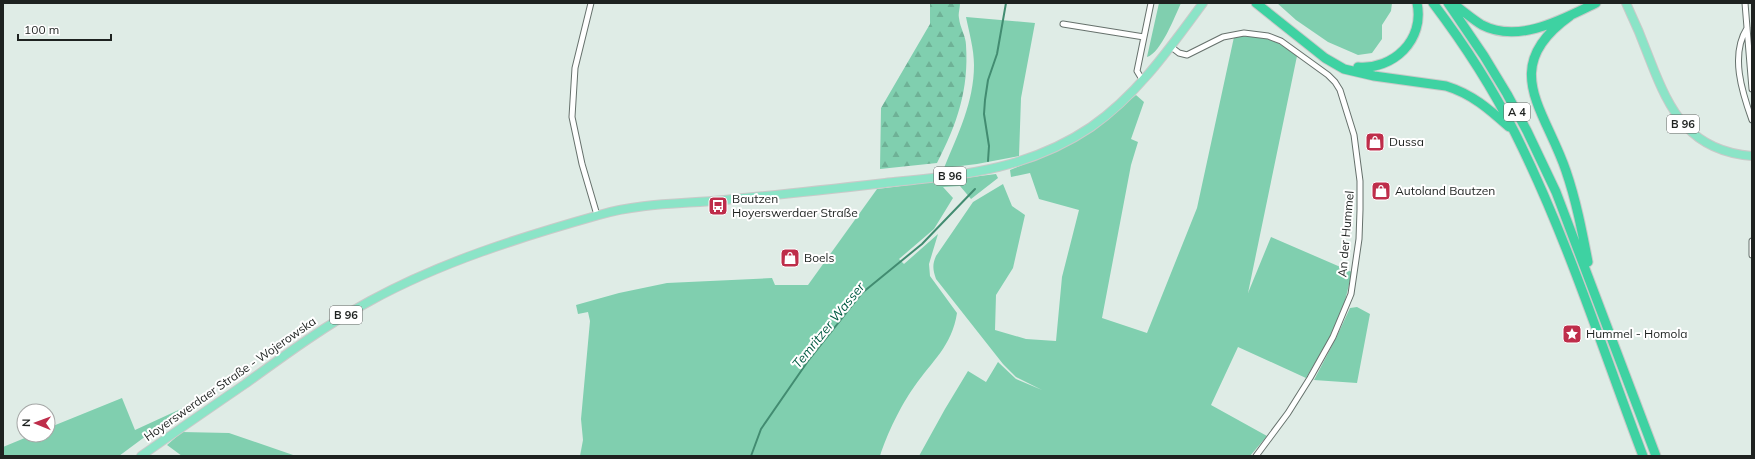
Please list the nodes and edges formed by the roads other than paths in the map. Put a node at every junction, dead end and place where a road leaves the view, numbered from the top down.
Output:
1 (591, 3) edge
2 (1151, 3) edge
3 (1203, 3) edge
4 (1256, 3) edge
5 (1417, 3) edge
6 (1433, 3) edge
7 (1448, 3) edge
8 (1452, 3) edge
9 (1596, 3) edge
10 (1626, 3) edge
11 (1744, 3) edge
12 (1570, 16) junction
13 (1063, 24) dead end
14 (1747, 28) junction
15 (1144, 37) junction
16 (1170, 46) junction
17 (1318, 51) junction
18 (1143, 81) junction
19 (1752, 89) edge
20 (1752, 120) edge
21 (1514, 132) junction
22 (1752, 156) edge
23 (597, 215) junction
24 (1752, 241) edge
25 (1752, 255) edge
26 (1589, 281) junction
27 (141, 456) edge
28 (1256, 456) edge
29 (1643, 456) edge
30 (1656, 456) edge

1 - 23 street
2 - 15 street
3 - 16 main road, Hoyerswerdaer Straße - Wojerowska / B 96
4 - 17 highway
5 - 17 highway
6 - 21 highway, A 4
7 - 26 highway, A 4
8 - 12 highway
9 - 12 highway
10 - 22 main road, B 96
11 - 14 street
12 - 26 highway
13 - 15 street
14 - 19 street
14 - 20 street
15 - 18 street
16 - 18 main road, Hoyerswerdaer Straße - Wojerowska / B 96
16 - 28 street, An der Hummel
17 - 21 highway
18 - 23 main road, Hoyerswerdaer Straße - Wojerowska / B 96
21 - 29 highway, A 4
23 - 27 main road, Hoyerswerdaer Straße - Wojerowska / B 96
24 - 25 street
26 - 30 highway, A 4

